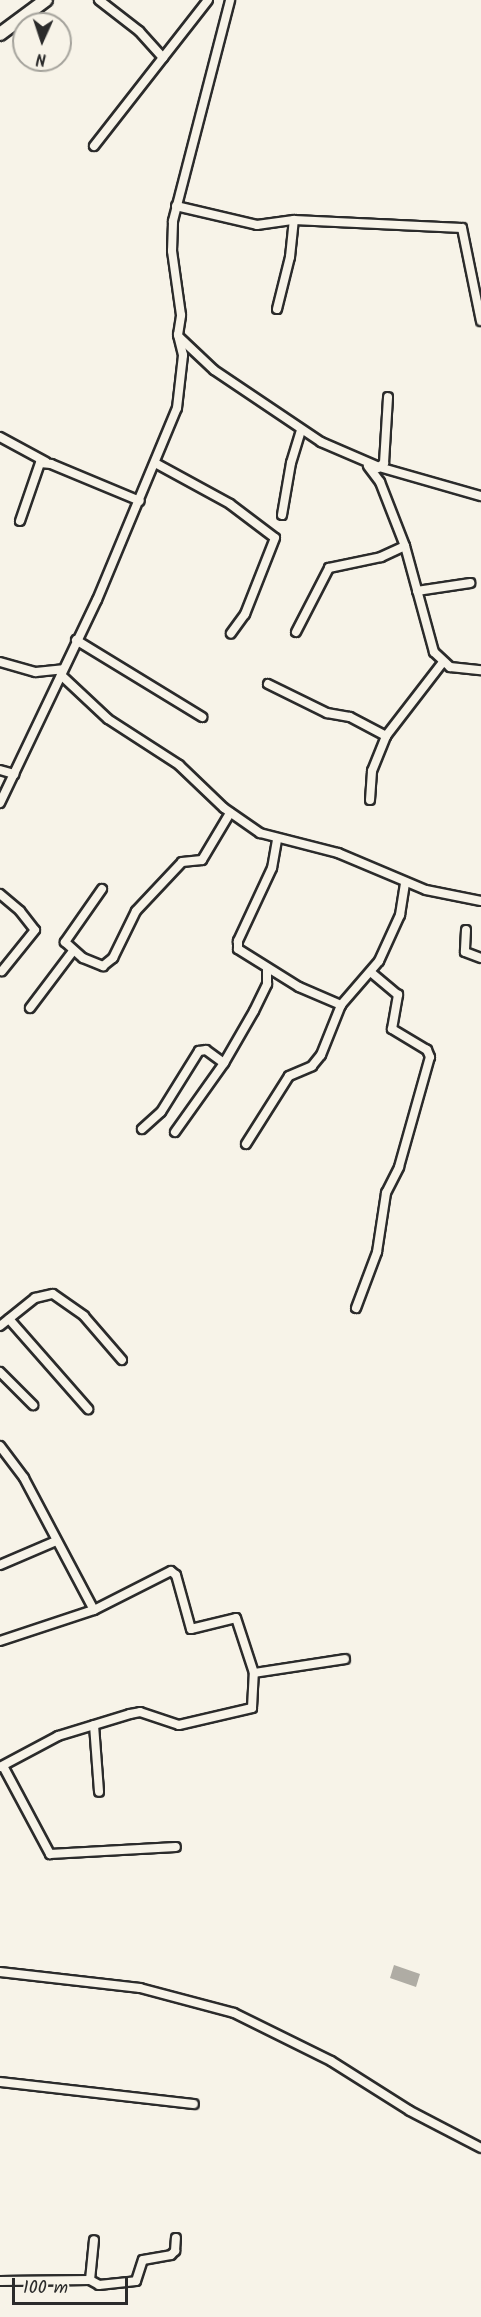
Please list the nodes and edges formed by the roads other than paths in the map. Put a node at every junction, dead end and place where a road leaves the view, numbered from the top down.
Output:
1 (46, 0) edge
2 (99, 0) edge
3 (208, 0) edge
4 (230, 0) edge
5 (0, 34) edge
6 (163, 58) junction
7 (94, 146) dead end
8 (176, 206) junction
9 (294, 220) junction
10 (277, 309) dead end
11 (481, 321) edge
12 (178, 335) junction
13 (388, 397) dead end
14 (301, 430) junction
15 (0, 438) edge
16 (47, 463) junction
17 (157, 464) junction
18 (377, 469) junction
19 (481, 496) edge
20 (140, 501) junction
21 (282, 515) dead end
22 (20, 520) dead end
23 (405, 546) junction
24 (470, 583) dead end
25 (417, 591) junction
26 (296, 632) dead end
27 (231, 633) dead end
28 (76, 640) junction
29 (0, 662) edge
30 (443, 662) junction
31 (481, 670) edge
32 (62, 672) junction
33 (268, 684) dead end
34 (202, 717) dead end
35 (386, 736) junction
36 (0, 770) edge
37 (14, 774) junction
38 (370, 800) dead end
39 (0, 803) edge
40 (230, 813) junction
41 (277, 840) junction
42 (405, 883) junction
43 (102, 889) dead end
44 (0, 894) edge
45 (481, 901) edge
46 (466, 930) dead end
47 (73, 951) junction
48 (481, 958) edge
49 (267, 968) junction
50 (2, 971) dead end
51 (371, 972) junction
52 (341, 1005) junction
53 (30, 1008) dead end
54 (224, 1063) junction
55 (142, 1129) dead end
56 (175, 1132) dead end
57 (246, 1144) dead end
58 (356, 1308) dead end
59 (9, 1319) junction
60 (0, 1326) edge
61 (122, 1360) dead end
62 (0, 1372) edge
63 (33, 1405) dead end
64 (88, 1409) dead end
65 (0, 1446) edge
66 (56, 1541) junction
67 (0, 1565) edge
68 (94, 1610) junction
69 (0, 1641) edge
70 (345, 1659) dead end
71 (254, 1673) junction
72 (94, 1725) junction
73 (1, 1767) edge
74 (99, 1792) dead end
75 (176, 1847) dead end
76 (0, 1972) edge
77 (0, 2082) edge
78 (194, 2104) dead end
79 (481, 2148) edge
80 (176, 2238) dead end
81 (94, 2240) dead end
82 (90, 2280) junction
83 (0, 2281) edge

1 - 5 main road
2 - 6 street
3 - 6 street
4 - 8 street
6 - 7 street
8 - 9 street
8 - 12 street
9 - 10 street
9 - 11 street
12 - 14 street
12 - 17 street
13 - 18 street
14 - 18 street
14 - 21 street
15 - 16 street
16 - 20 street
16 - 22 street
17 - 20 street
17 - 27 street
18 - 19 street
18 - 23 street
20 - 28 street
23 - 25 street
23 - 26 street
24 - 25 street
25 - 30 street
28 - 32 street
28 - 34 street
29 - 32 street
30 - 31 street
30 - 35 street
32 - 37 street
32 - 40 street
33 - 35 street
35 - 38 street
36 - 37 street
37 - 39 street
40 - 41 street
40 - 47 street
41 - 42 street
41 - 49 street
42 - 45 street
42 - 51 street
43 - 47 street
44 - 50 street
46 - 48 street
47 - 53 street
49 - 52 street
49 - 54 street
51 - 52 street
51 - 58 street
52 - 57 street
54 - 55 street
54 - 56 street
59 - 60 street
59 - 61 street
59 - 64 street
62 - 63 street
65 - 66 street
66 - 67 street
66 - 68 street
68 - 69 street
68 - 71 street
70 - 71 street
71 - 72 street
72 - 73 street
72 - 74 street
73 - 75 street
76 - 79 street
77 - 78 street
80 - 82 street
81 - 82 street
82 - 83 street

